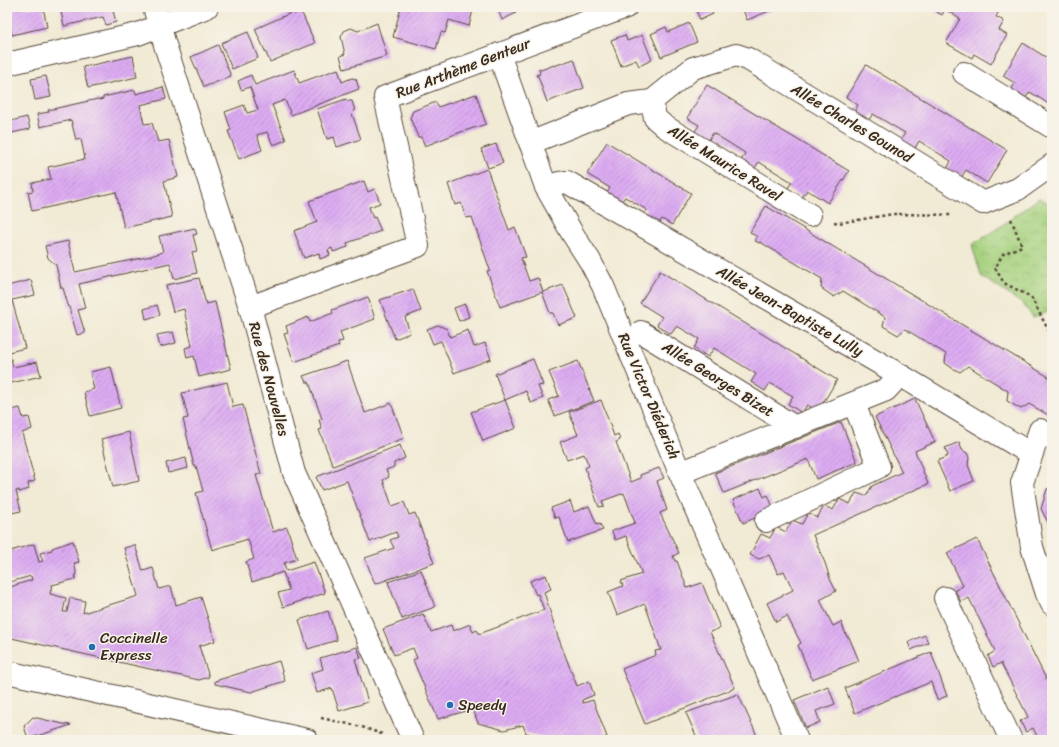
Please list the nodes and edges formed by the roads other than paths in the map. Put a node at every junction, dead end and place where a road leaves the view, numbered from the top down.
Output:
1 (207, 7) edge
2 (626, 7) edge
3 (157, 17) edge
4 (499, 54) junction
5 (7, 64) edge
6 (964, 73) dead end
7 (652, 101) junction
8 (1052, 127) edge
9 (530, 143) junction
10 (1052, 165) edge
11 (546, 187) junction
12 (810, 216) road end
13 (250, 307) junction
14 (641, 332) dead end
15 (900, 375) junction
16 (854, 404) junction
17 (794, 427) junction
18 (1052, 438) edge
19 (1031, 454) junction
20 (680, 473) junction
21 (766, 521) dead end
22 (945, 598) dead end
23 (1052, 604) edge
24 (7, 672) edge
25 (307, 740) edge
26 (413, 740) edge
27 (797, 740) edge
28 (1011, 740) edge

1 - 3 street
2 - 4 street, Rue Arthème Genteur
3 - 5 street
3 - 13 street, Rue des Nouvelles
4 - 9 street, Rue Victor Diéderich
4 - 13 street, Rue Arthème Genteur
6 - 8 street
7 - 9 street
7 - 10 street, Allée Charles Gounod
7 - 12 street, Allée Maurice Ravel
9 - 11 street, Rue Victor Diéderich
11 - 15 street, Allée Jean-Baptiste Lully
11 - 20 street, Rue Victor Diéderich
13 - 26 street, Rue des Nouvelles
14 - 17 street, Allée Georges Bizet
15 - 16 street
15 - 19 street, Allée Jean-Baptiste Lully
16 - 17 street
16 - 21 street
17 - 20 street
18 - 19 street
19 - 23 street
20 - 27 street, Rue Victor Diéderich
22 - 28 street
24 - 25 street

